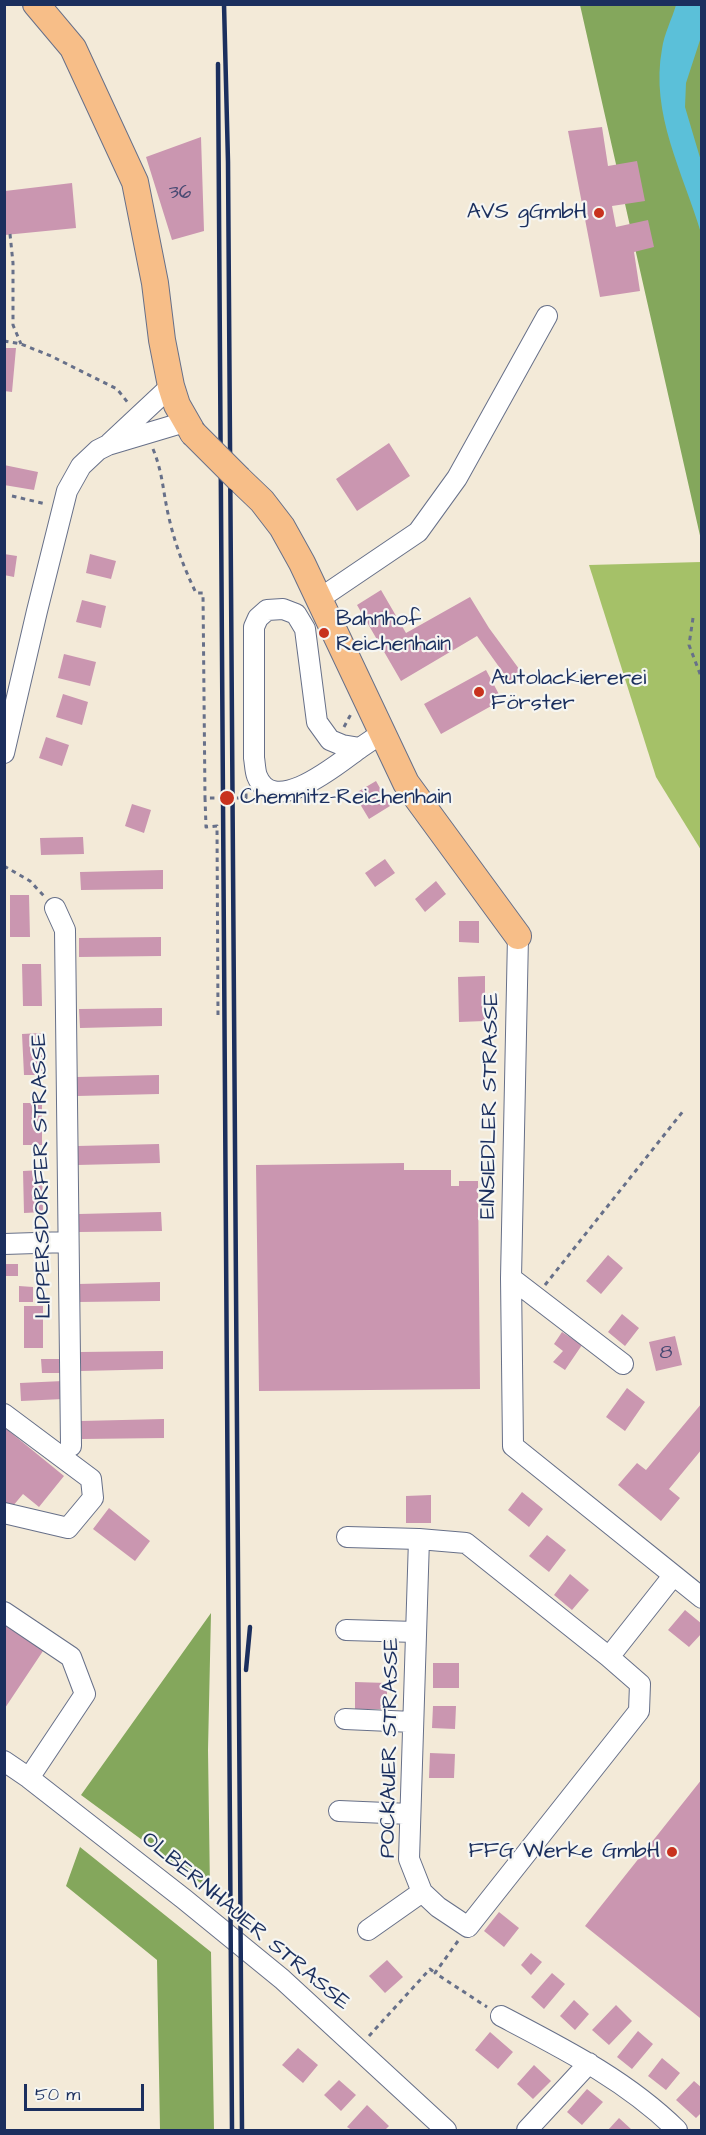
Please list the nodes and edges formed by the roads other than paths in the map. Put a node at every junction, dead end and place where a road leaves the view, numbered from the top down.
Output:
1 (36, 4) edge
2 (547, 316) dead end
3 (171, 386) junction
4 (189, 428) junction
5 (108, 445) junction
6 (319, 599) junction
7 (382, 733) junction
8 (360, 748) junction
9 (4, 753) edge
10 (55, 908) road end
11 (518, 936) joint
12 (68, 1242) junction
13 (4, 1244) edge
14 (511, 1278) junction
15 (623, 1364) dead end
16 (4, 1414) edge
17 (71, 1446) dead end
18 (4, 1513) edge
19 (346, 1537) dead end
20 (419, 1539) junction
21 (673, 1576) junction
22 (702, 1598) edge
23 (4, 1612) edge
24 (346, 1630) dead end
25 (416, 1632) junction
26 (609, 1657) junction
27 (345, 1719) dead end
28 (413, 1722) junction
29 (4, 1761) edge
30 (29, 1778) junction
31 (339, 1811) dead end
32 (410, 1814) junction
33 (422, 1892) junction
34 (368, 1930) dead end
35 (501, 2016) road end
36 (589, 2063) junction
37 (665, 2126) edge
38 (446, 2130) edge
39 (527, 2130) edge

1 - 3 main road
2 - 6 street
3 - 4 main road
3 - 5 street
4 - 5 street
4 - 6 main road, bridge
5 - 9 street
6 - 7 main road
7 - 8 street
7 - 11 main road
8 - 8 street
10 - 12 street, LIPPERSDORFER STRASSE
11 - 14 street, EINSIEDLER STRASSE
12 - 13 street
12 - 17 street, LIPPERSDORFER STRASSE
14 - 15 street
14 - 21 street, EINSIEDLER STRASSE
16 - 18 street
19 - 20 street
20 - 25 street, POCKAUER STRASSE
20 - 26 street
21 - 22 street
21 - 26 street
23 - 30 street
24 - 25 street
25 - 28 street, POCKAUER STRASSE
26 - 33 street, POCKAUER STRASSE
27 - 28 street
28 - 32 street, POCKAUER STRASSE
29 - 30 street, OLBERNHAUER STRASSE
30 - 38 street, OLBERNHAUER STRASSE
31 - 32 street
32 - 33 street, POCKAUER STRASSE
33 - 34 street
35 - 36 street
36 - 37 street
36 - 39 street

